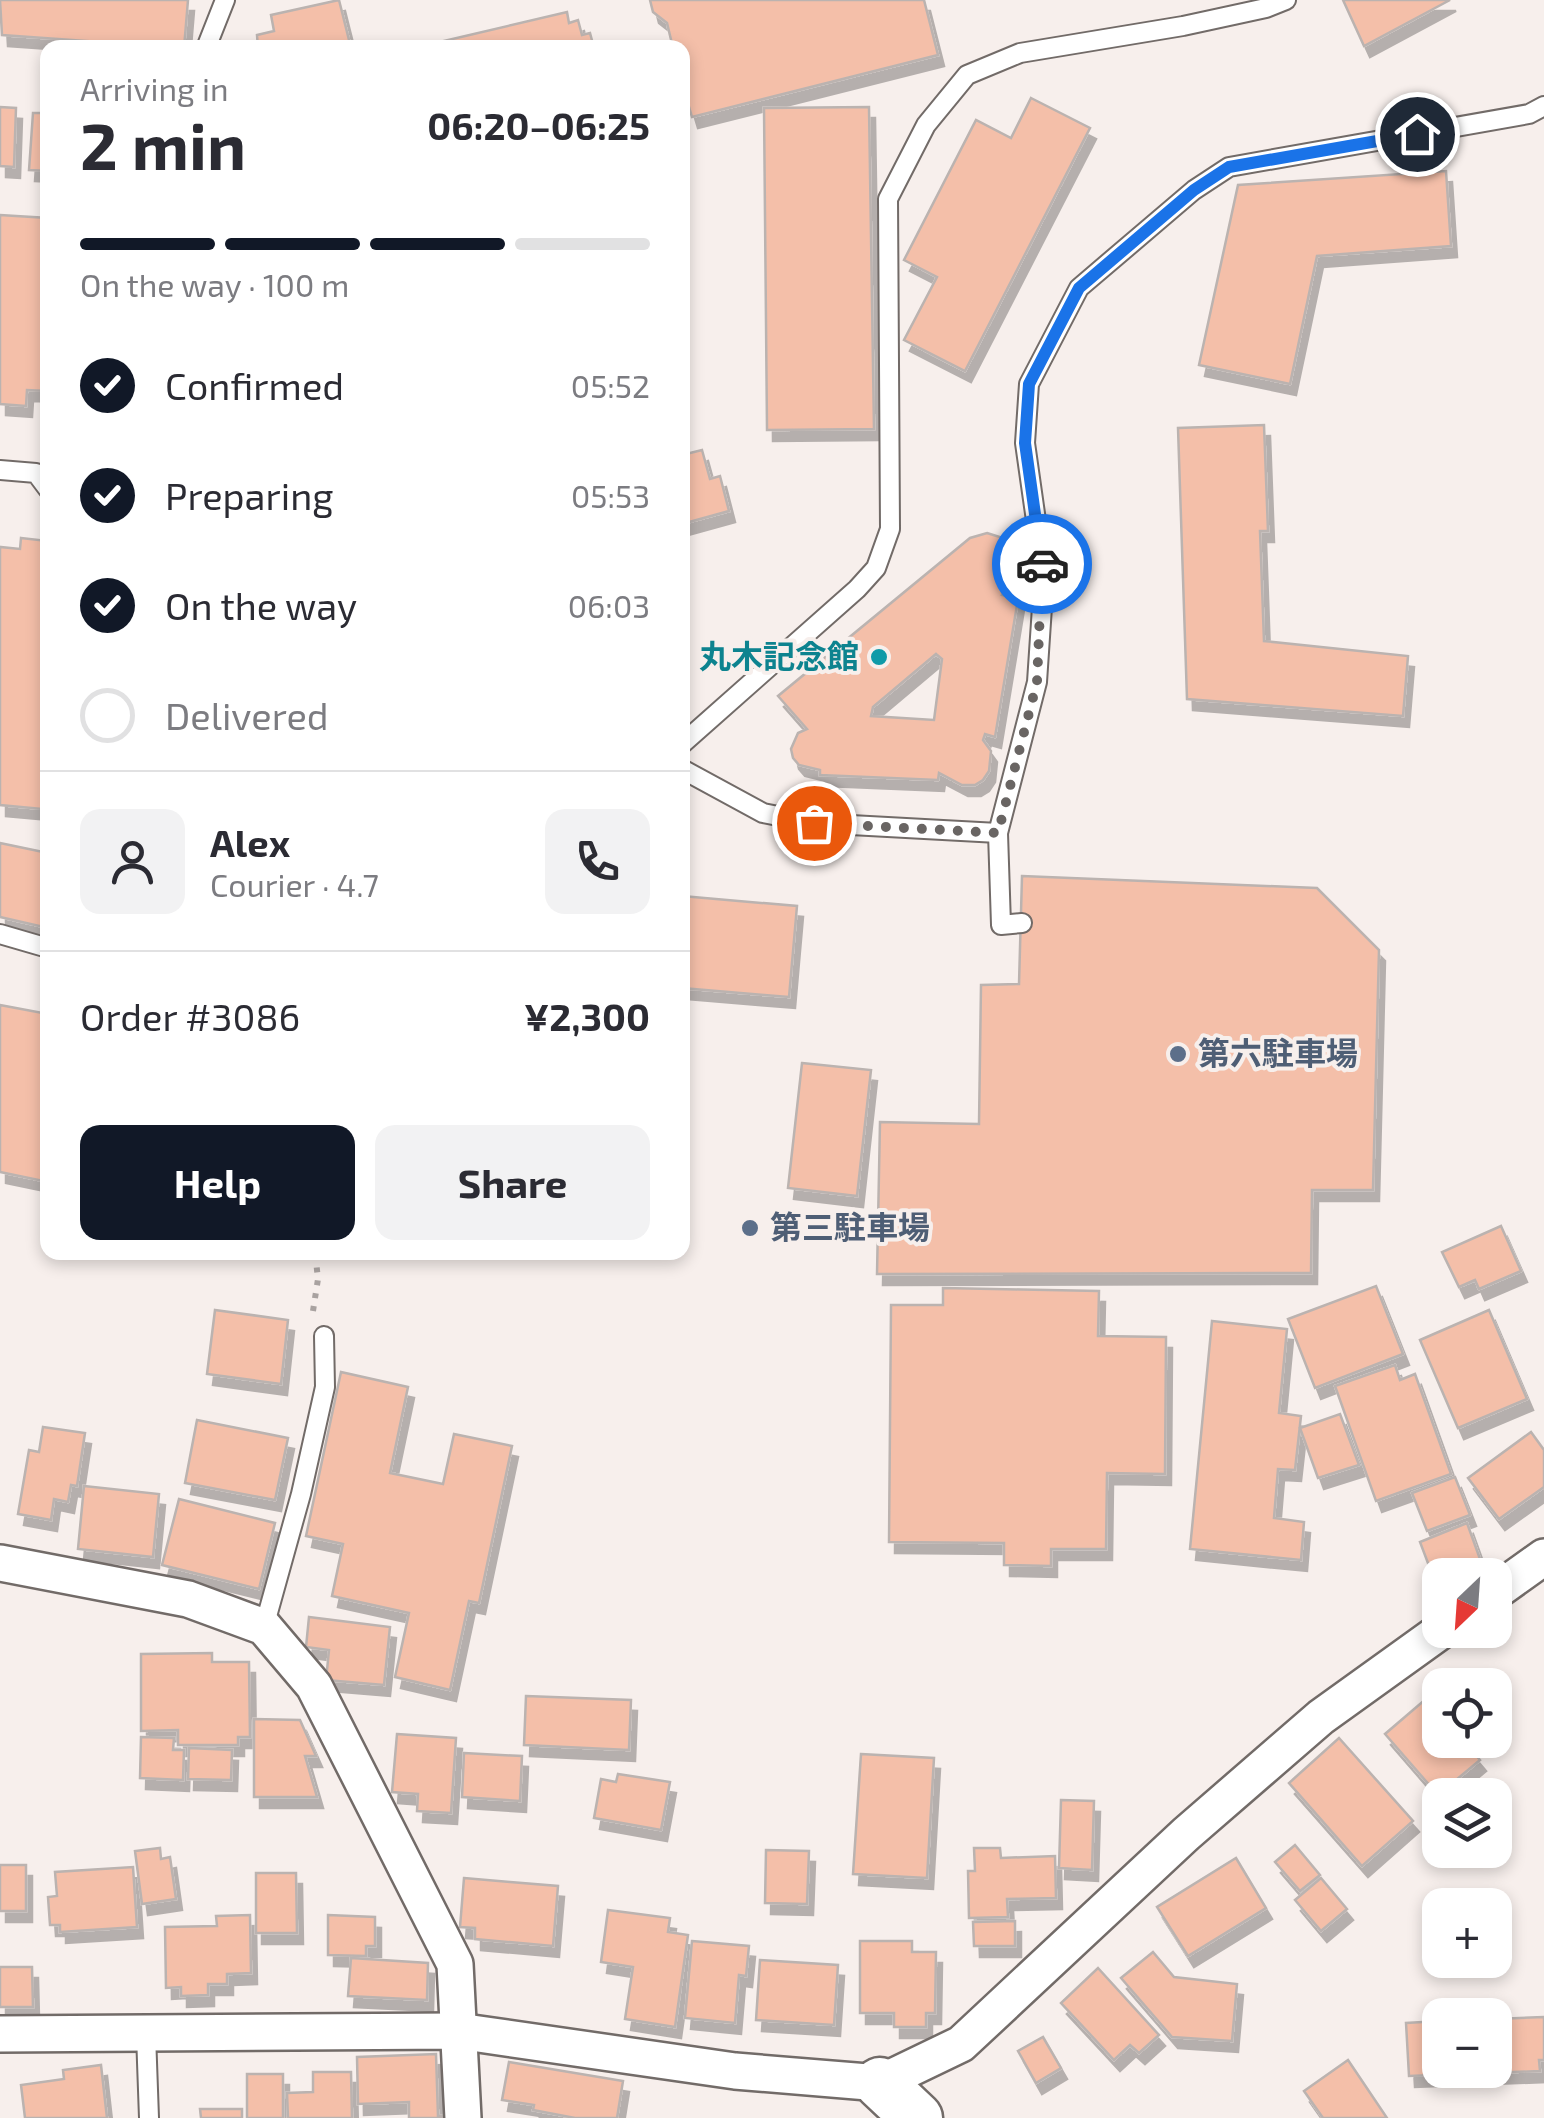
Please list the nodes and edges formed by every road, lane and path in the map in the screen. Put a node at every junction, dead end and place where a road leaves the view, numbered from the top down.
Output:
1 (225, 0) edge
2 (1286, 0) edge
3 (209, 40) edge
4 (1544, 106) edge
5 (0, 470) edge
6 (40, 478) edge
7 (690, 737) edge
8 (690, 773) edge
9 (998, 833) junction
10 (1022, 924) dead end
11 (0, 934) edge
12 (40, 946) edge
13 (317, 1260) edge
14 (313, 1309) dead end
15 (324, 1336) dead end
16 (1544, 1557) edge
17 (0, 1563) edge
18 (1512, 1580) edge
19 (264, 1628) junction
20 (1422, 1644) edge
21 (458, 2030) junction
22 (0, 2034) edge
23 (146, 2034) junction
24 (880, 2083) junction
25 (149, 2118) edge
26 (462, 2118) edge
27 (917, 2118) edge

1 - 3 lane
2 - 7 lane
4 - 9 lane
5 - 6 lane
8 - 9 lane
9 - 10 lane
11 - 12 lane
13 - 14 path
15 - 19 lane
16 - 18 street
17 - 19 street
19 - 21 street
20 - 24 street
21 - 23 street
21 - 24 street
21 - 26 street
22 - 23 street
23 - 25 lane
24 - 27 street

